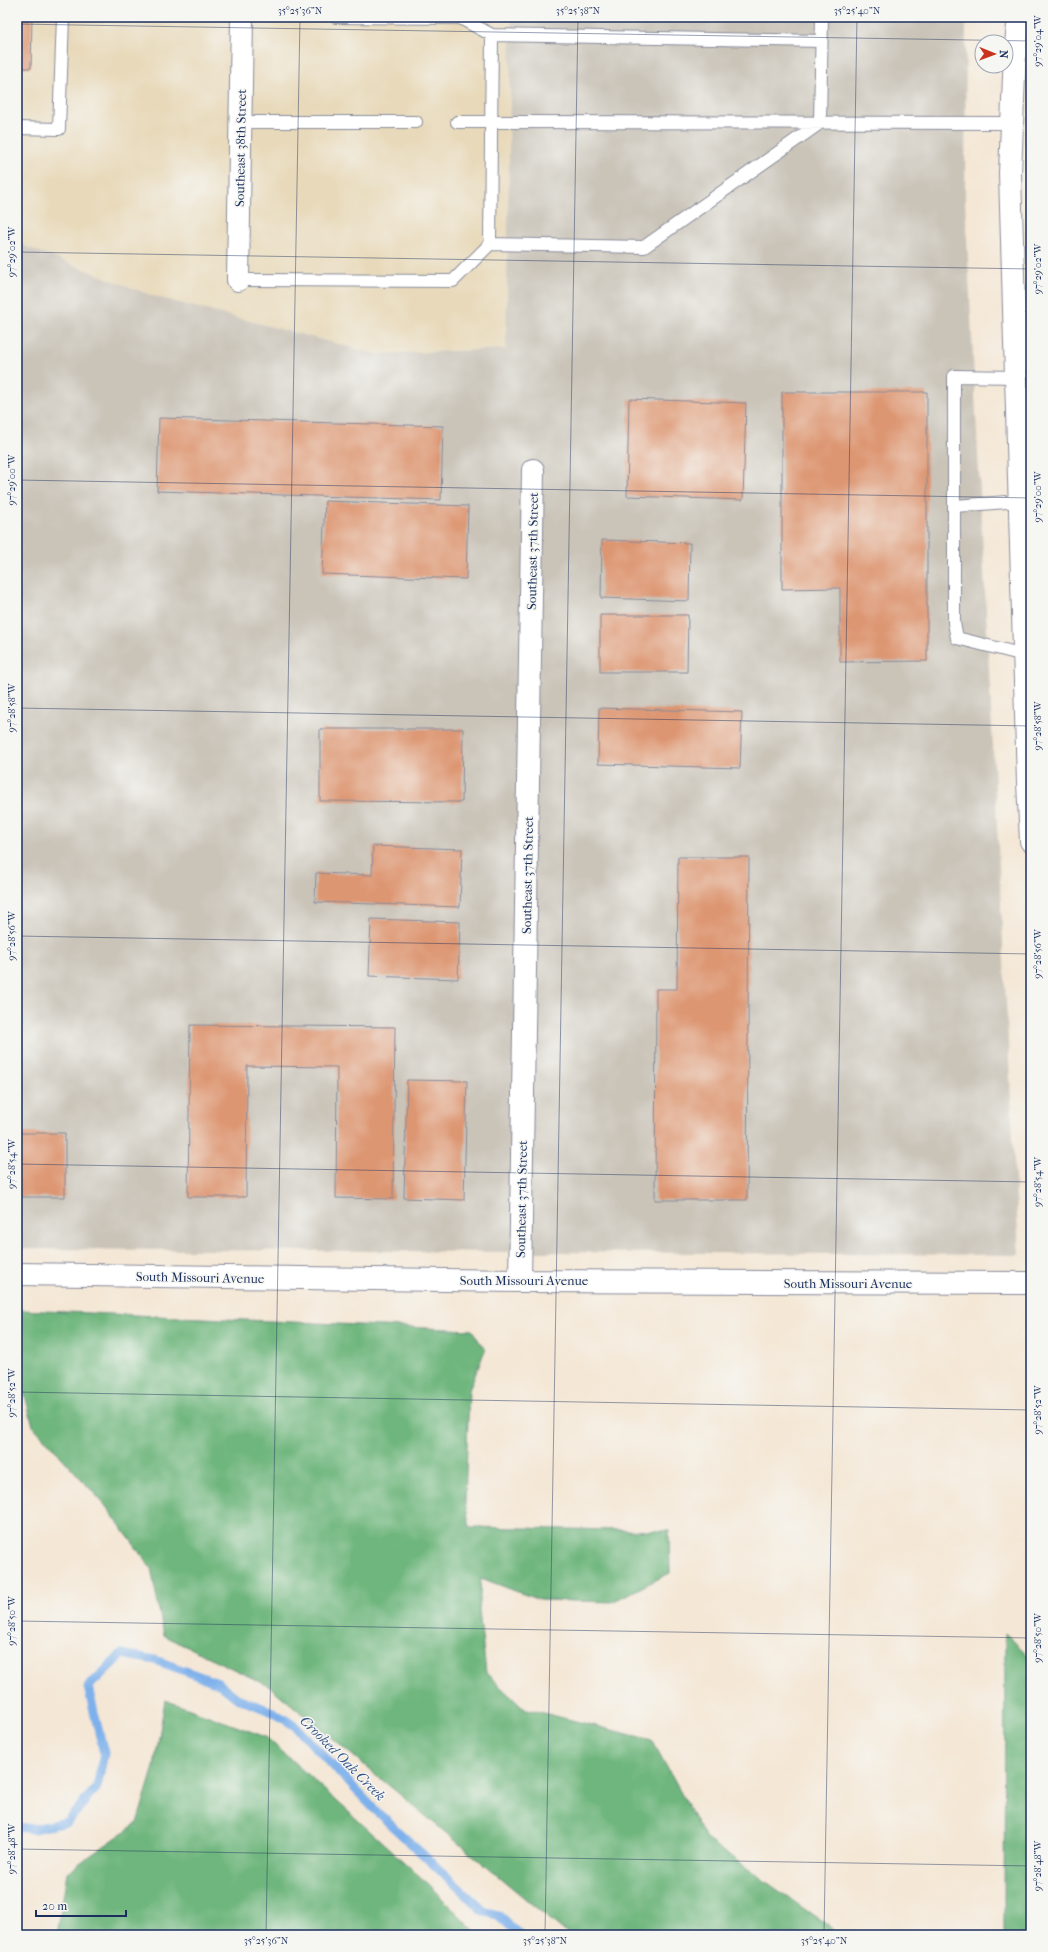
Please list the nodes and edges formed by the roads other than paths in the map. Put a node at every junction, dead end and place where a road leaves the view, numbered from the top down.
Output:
1 (63, 17) edge
2 (242, 17) edge
3 (336, 17) edge
4 (822, 17) edge
5 (1011, 17) edge
6 (1019, 17) edge
7 (492, 34) junction
8 (821, 41) junction
9 (1015, 52) junction
10 (240, 122) junction
11 (416, 122) dead end
12 (457, 122) dead end
13 (491, 122) junction
14 (820, 123) junction
15 (1012, 123) junction
16 (17, 128) edge
17 (490, 244) junction
18 (238, 280) joint
19 (1016, 377) junction
20 (533, 470) dead end
21 (1020, 501) junction
22 (955, 506) junction
23 (1024, 655) junction
24 (1029, 784) edge
25 (1031, 841) edge
26 (17, 1274) edge
27 (520, 1281) junction
28 (1031, 1283) edge

1 - 16 lane
2 - 10 street, Southeast 38th Street
3 - 7 lane
4 - 8 lane
5 - 9 street
6 - 9 street
7 - 8 lane
7 - 13 lane
8 - 14 lane
9 - 15 street
10 - 11 lane
10 - 18 street, Southeast 38th Street
12 - 13 lane
13 - 14 lane
13 - 17 lane
14 - 15 lane
14 - 17 lane
15 - 19 street
17 - 18 lane
19 - 21 street
19 - 22 lane
20 - 27 street, Southeast 37th Street
21 - 22 lane
21 - 23 street
22 - 23 lane
23 - 24 street
24 - 25 street
26 - 27 street, South Missouri Avenue
27 - 28 street, South Missouri Avenue

